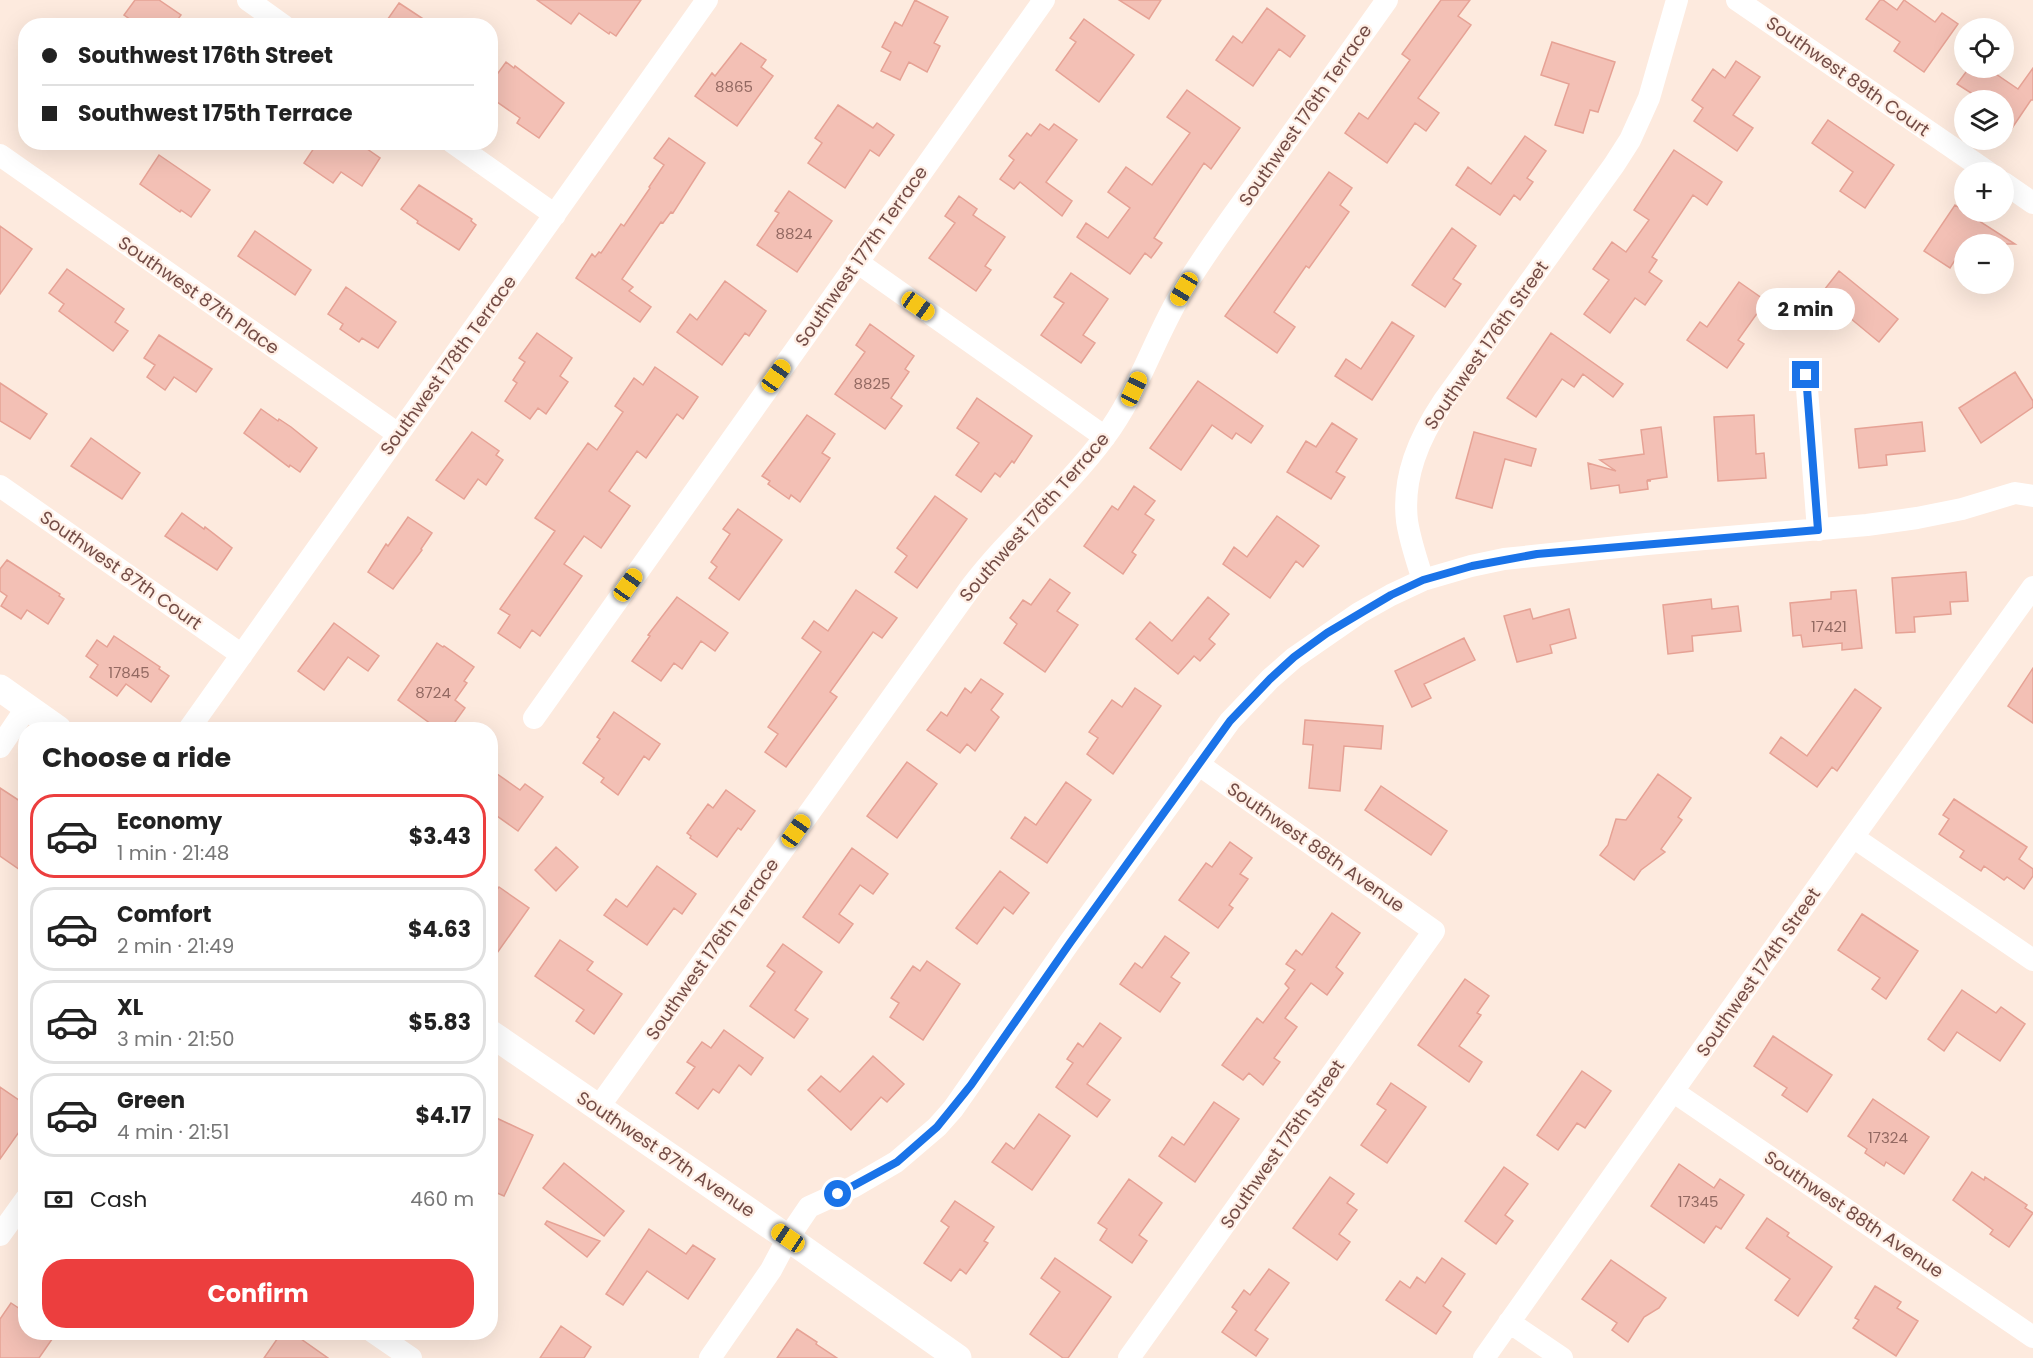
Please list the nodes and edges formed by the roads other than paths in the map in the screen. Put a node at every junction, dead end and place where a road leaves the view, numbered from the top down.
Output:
1 (248, 0) edge
2 (707, 0) edge
3 (1044, 0) edge
4 (1386, 0) edge
5 (1677, 0) edge
6 (1737, 0) edge
7 (273, 18) edge
8 (463, 150) edge
9 (0, 155) edge
10 (1973, 162) edge
11 (2014, 190) edge
12 (2033, 203) edge
13 (555, 215) junction
14 (857, 262) junction
15 (1806, 375) dead end
16 (399, 434) junction
17 (1105, 438) junction
18 (2033, 478) edge
19 (0, 486) edge
20 (2024, 495) edge
21 (1818, 530) junction
22 (1423, 580) junction
23 (2031, 594) edge
24 (242, 655) junction
25 (0, 688) edge
26 (27, 707) junction
27 (534, 718) dead end
28 (48, 722) edge
29 (194, 722) edge
30 (0, 747) edge
31 (1198, 764) junction
32 (1853, 837) junction
33 (1434, 931) joint
34 (2033, 960) edge
35 (498, 1039) edge
36 (1674, 1092) junction
37 (598, 1108) junction
38 (18, 1210) edge
39 (0, 1235) edge
40 (788, 1238) junction
41 (1509, 1322) junction
42 (2033, 1336) edge
43 (385, 1340) edge
44 (411, 1358) edge
45 (710, 1358) edge
46 (958, 1358) edge
47 (1130, 1358) edge
48 (1484, 1358) edge
49 (1562, 1358) edge

1 - 7 street
2 - 13 street, Southwest 178th Terrace
3 - 14 street, Southwest 177th Terrace
4 - 17 street, Southwest 176th Terrace
5 - 22 street, Southwest 176th Street
6 - 10 street, Southwest 89th Court
8 - 13 street
9 - 16 street, Southwest 87th Place
11 - 12 street
13 - 16 street, Southwest 178th Terrace
14 - 17 street
14 - 27 street, Southwest 177th Terrace
15 - 21 street
16 - 24 street, Southwest 178th Terrace
17 - 37 street, Southwest 176th Terrace
18 - 20 street
19 - 24 street, Southwest 87th Court
20 - 21 street
21 - 22 street
22 - 31 street
23 - 32 street, Southwest 174th Street
24 - 29 street, Southwest 178th Terrace
25 - 26 street
26 - 28 street
26 - 30 street
31 - 33 street, Southwest 88th Avenue
31 - 40 street
32 - 34 street
32 - 36 street, Southwest 174th Street
33 - 47 street, Southwest 175th Street
35 - 37 street, Southwest 87th Avenue
36 - 41 street, Southwest 174th Street
36 - 42 street, Southwest 88th Avenue
37 - 40 street, Southwest 87th Avenue
38 - 39 street
40 - 45 street
40 - 46 street, Southwest 87th Avenue
41 - 48 street, Southwest 174th Street
41 - 49 street
43 - 44 street

